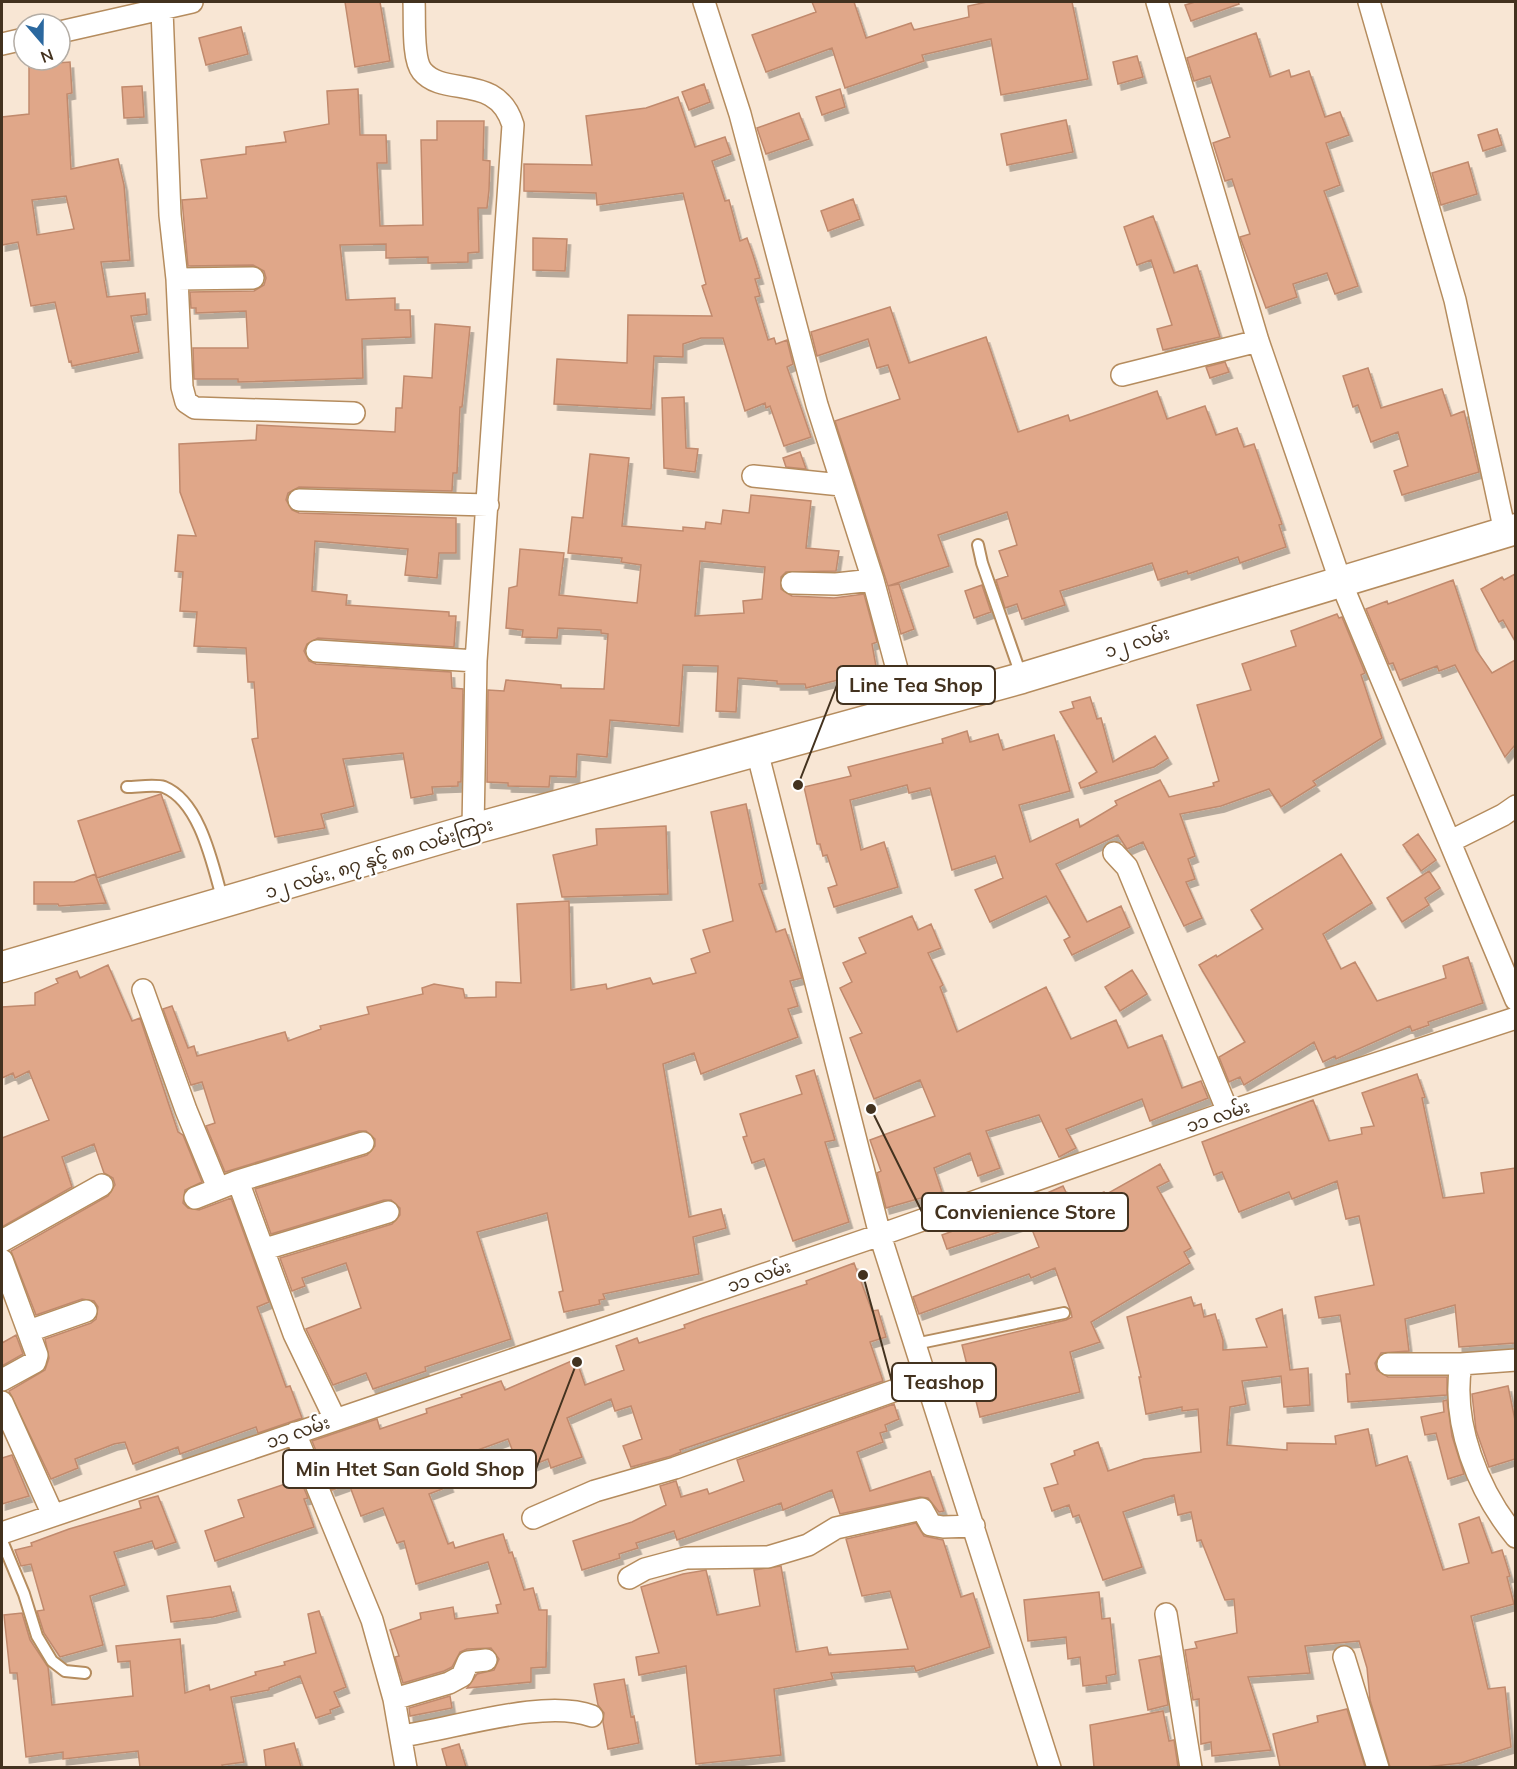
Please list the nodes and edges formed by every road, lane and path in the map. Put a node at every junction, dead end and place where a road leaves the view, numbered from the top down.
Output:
1 (192, 2) edge
2 (414, 2) edge
3 (704, 2) edge
4 (1157, 2) edge
5 (1369, 2) edge
6 (162, 10) junction
7 (72, 29) edge
8 (253, 278) dead end
9 (177, 279) junction
10 (1258, 341) junction
11 (1122, 375) dead end
12 (354, 413) dead end
13 (753, 476) dead end
14 (841, 485) junction
15 (299, 500) dead end
16 (488, 505) junction
17 (1510, 531) edge
18 (978, 544) dead end
19 (873, 580) junction
20 (1340, 580) junction
21 (792, 583) dead end
22 (317, 651) dead end
23 (476, 661) junction
24 (1022, 678) junction
25 (908, 710) junction
26 (757, 751) junction
27 (127, 787) dead end
28 (1515, 806) edge
29 (473, 829) junction
30 (1451, 841) junction
31 (1114, 853) dead end
32 (224, 904) junction
33 (2, 967) edge
34 (143, 990) dead end
35 (1515, 999) edge
36 (1515, 1018) edge
37 (1228, 1112) junction
38 (363, 1143) dead end
39 (102, 1185) dead end
40 (228, 1185) junction
41 (195, 1198) dead end
42 (388, 1212) dead end
43 (880, 1235) junction
44 (2, 1241) edge
45 (265, 1249) junction
46 (2, 1260) edge
47 (86, 1311) dead end
48 (1065, 1312) dead end
49 (29, 1331) junction
50 (915, 1344) junction
51 (1515, 1359) edge
52 (1388, 1364) dead end
53 (1461, 1364) junction
54 (927, 1378) junction
55 (2, 1380) edge
56 (2, 1402) edge
57 (335, 1419) junction
58 (295, 1433) junction
59 (52, 1515) junction
60 (533, 1518) dead end
61 (974, 1526) junction
62 (2, 1533) edge
63 (1515, 1537) edge
64 (2, 1541) edge
65 (629, 1578) dead end
66 (1166, 1614) dead end
67 (1344, 1657) dead end
68 (486, 1660) dead end
69 (85, 1673) dead end
70 (393, 1699) junction
71 (592, 1716) dead end
72 (401, 1736) junction
73 (406, 1767) edge
74 (1050, 1767) edge
75 (1191, 1767) edge
76 (1378, 1767) edge

1 - 6 street
2 - 16 street
3 - 14 street
4 - 10 street
5 - 17 street
6 - 7 street
6 - 9 street
8 - 9 street
9 - 12 street
10 - 11 street
10 - 20 street
13 - 14 street
14 - 19 street
15 - 16 street
16 - 23 street
17 - 20 main road, ၁၂ လမ်း
18 - 24 lane
19 - 21 street
19 - 25 street
20 - 24 main road, ၁၂ လမ်း
20 - 30 street
22 - 23 street
23 - 29 street
24 - 25 main road, ၁၂ လမ်း
25 - 26 main road, ၁၂ လမ်း
26 - 29 main road, ၁၂ လမ်း, ၈၇ နှင့် ၈၈ လမ်းကြား
26 - 43 street
27 - 32 lane
28 - 30 street
29 - 32 main road, ၁၂ လမ်း, ၈၇ နှင့် ၈၈ လမ်းကြား
30 - 35 street
31 - 37 street
32 - 33 main road, ၁၂ လမ်း, ၈၇ နှင့် ၈၈ လမ်းကြား
34 - 40 street
36 - 37 street, ၁၁ လမ်း
37 - 43 street, ၁၁ လမ်း
38 - 40 street
39 - 44 street
40 - 41 street
40 - 45 street
42 - 45 street
43 - 50 street
43 - 57 street, ၁၁ လမ်း
45 - 57 street
46 - 49 street
47 - 49 street
48 - 50 lane
49 - 55 street
50 - 54 street
51 - 53 street
52 - 53 street
53 - 63 street
54 - 60 street
54 - 61 street
56 - 59 street
57 - 58 street, ၁၁ လမ်း
58 - 59 street, ၁၁ လမ်း
58 - 70 street
59 - 62 street, ၁၁ လမ်း
61 - 65 street
61 - 74 street
64 - 69 lane
66 - 75 street
67 - 76 street
68 - 70 street
70 - 72 street
71 - 72 street
72 - 73 street

